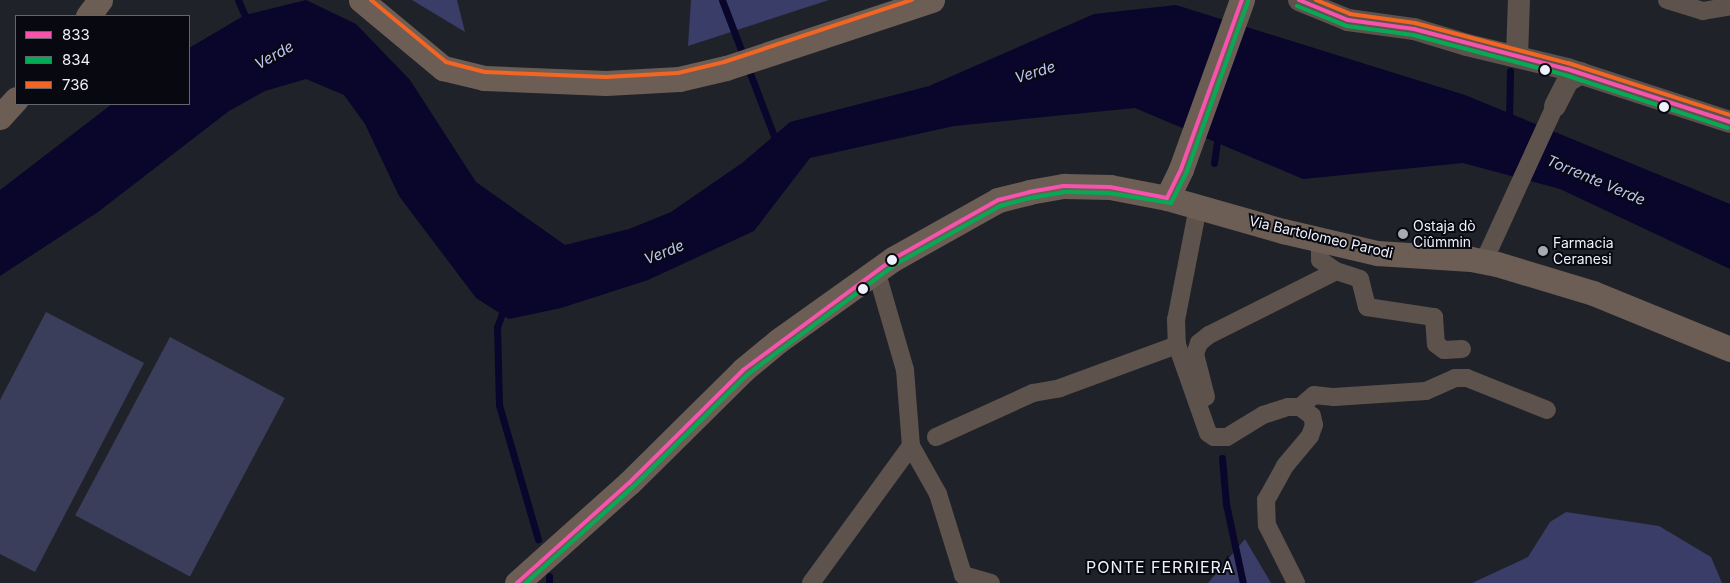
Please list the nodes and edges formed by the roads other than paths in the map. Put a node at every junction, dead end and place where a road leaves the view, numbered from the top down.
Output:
1 (100, 0) edge
2 (361, 0) edge
3 (932, 0) edge
4 (1242, 0) edge
5 (1299, 0) edge
6 (1519, 0) edge
7 (1667, 0) edge
8 (1730, 6) edge
9 (89, 15) edge
10 (1516, 56) junction
11 (1547, 64) junction
12 (1581, 73) junction
13 (1557, 99) junction
14 (15, 100) edge
15 (0, 117) edge
16 (1730, 122) edge
17 (1168, 198) junction
18 (1198, 207) junction
19 (1320, 240) junction
20 (1484, 260) junction
21 (876, 270) junction
22 (1336, 271) junction
23 (1177, 345) junction
24 (1462, 349) dead end
25 (1730, 349) edge
26 (1199, 406) junction
27 (1300, 407) junction
28 (1547, 410) dead end
29 (936, 437) dead end
30 (911, 446) junction
31 (991, 582) edge
32 (517, 583) edge
33 (811, 583) edge
34 (1296, 583) edge

1 - 9 main road
2 - 3 main road
4 - 17 main road
5 - 10 street
6 - 10 street
7 - 8 street
10 - 11 street
11 - 12 street
11 - 13 street
12 - 13 street
12 - 16 street
13 - 20 street
14 - 15 main road
17 - 18 main road, Via Bartolomeo Parodi
17 - 21 main road, Via Bartolomeo Parodi
18 - 19 main road, Via Bartolomeo Parodi
18 - 23 street
19 - 20 main road, Via Bartolomeo Parodi
19 - 22 street
20 - 25 main road, Via Bartolomeo Parodi
21 - 30 street
21 - 32 main road, Via Bartolomeo Parodi
22 - 24 street
22 - 26 street
23 - 26 street
23 - 29 street
26 - 27 street
27 - 28 street
27 - 34 street
30 - 31 street
30 - 33 street

